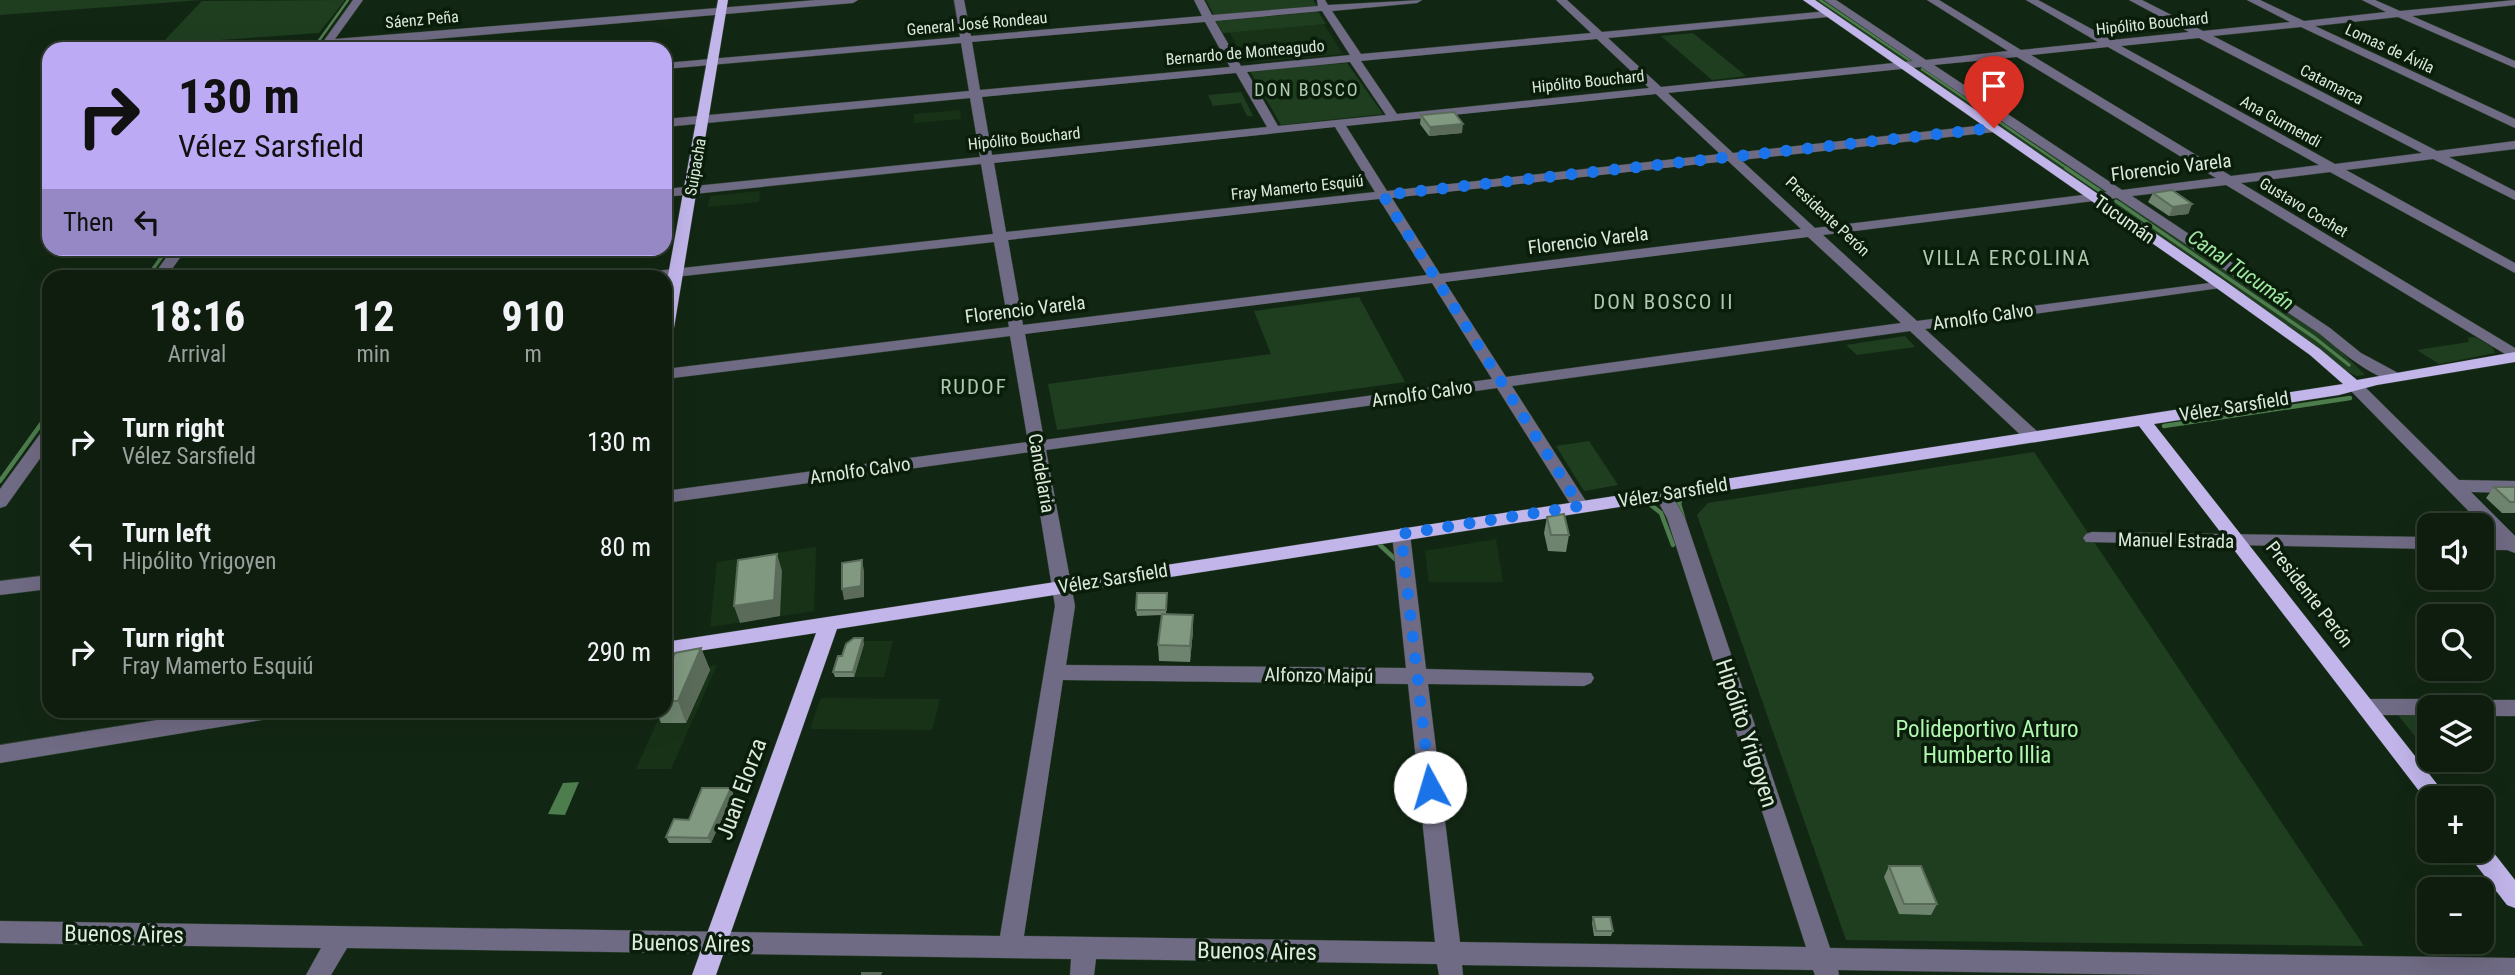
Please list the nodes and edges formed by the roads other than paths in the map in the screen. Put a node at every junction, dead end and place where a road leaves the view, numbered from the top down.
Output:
1 (358, 0) edge
2 (853, 0) edge
3 (959, 0) edge
4 (1199, 0) edge
5 (1417, 0) edge
6 (1561, 0) edge
7 (1808, 0) edge
8 (1829, 0) edge
9 (1932, 0) edge
10 (2031, 0) edge
11 (2134, 0) edge
12 (2252, 0) edge
13 (2367, 0) edge
14 (2480, 0) edge
15 (2515, 2) edge
16 (1322, 4) edge
17 (722, 5) edge
18 (2492, 5) junction
19 (1828, 14) junction
20 (2399, 14) junction
21 (2515, 14) edge
22 (1209, 18) junction
23 (2303, 24) junction
24 (1599, 35) junction
25 (2202, 35) junction
26 (966, 39) junction
27 (329, 42) edge
28 (365, 42) edge
29 (2111, 45) junction
30 (2021, 54) junction
31 (1355, 58) junction
32 (713, 61) junction
33 (1924, 64) junction
34 (672, 65) edge
35 (2515, 65) edge
36 (1905, 66) junction
37 (1238, 69) junction
38 (1660, 92) junction
39 (975, 94) junction
40 (703, 119) junction
41 (1395, 119) junction
42 (672, 122) edge
43 (2515, 124) edge
44 (1339, 125) junction
45 (1994, 128) junction
46 (1275, 131) junction
47 (2515, 145) edge
48 (2436, 155) junction
49 (1730, 156) junction
50 (987, 159) junction
51 (2332, 168) junction
52 (2228, 181) junction
53 (691, 191) junction
54 (672, 192) edge
55 (1383, 195) junction
56 (2121, 195) junction
57 (2515, 196) edge
58 (2096, 198) junction
59 (1814, 234) junction
60 (1001, 237) junction
61 (2515, 269) edge
62 (672, 273) edge
63 (676, 273) junction
64 (1437, 280) junction
65 (2220, 284) junction
66 (672, 295) edge
67 (1913, 326) junction
68 (1017, 331) junction
69 (2357, 356) junction
70 (2515, 356) edge
71 (672, 373) edge
72 (2395, 377) junction
73 (2375, 380) junction
74 (1502, 382) junction
75 (2355, 386) junction
76 (2143, 420) junction
77 (2033, 437) junction
78 (1037, 446) junction
79 (42, 451) edge
80 (2453, 486) junction
81 (2515, 487) edge
82 (1662, 494) junction
83 (672, 496) edge
84 (0, 502) edge
85 (1580, 506) junction
86 (1401, 534) junction
87 (2092, 538) dead end
88 (2237, 541) junction
89 (2417, 543) edge
90 (2494, 545) edge
91 (2513, 546) edge
92 (42, 583) edge
93 (1062, 586) junction
94 (0, 589) edge
95 (830, 622) junction
96 (672, 648) edge
97 (1055, 672) junction
98 (1418, 676) junction
99 (1584, 678) dead end
100 (2367, 707) junction
101 (2417, 708) edge
102 (2494, 708) edge
103 (2515, 708) edge
104 (224, 718) edge
105 (0, 754) edge
106 (2428, 786) edge
107 (2488, 863) edge
108 (2515, 898) edge
109 (0, 932) edge
110 (340, 937) junction
111 (715, 943) junction
112 (1010, 947) junction
113 (1085, 948) junction
114 (1450, 964) edge
115 (1824, 967) edge
116 (2515, 969) edge
117 (2200, 970) edge
118 (318, 975) edge
119 (704, 975) edge
120 (1082, 975) edge

1 - 27 street
2 - 17 street, Sáenz Peña
3 - 26 street, Candelaria
4 - 22 street
5 - 16 street, General José Rondeau
6 - 24 street, Presidente Perón
7 - 19 main road, Tucumán
8 - 33 street, Tucumán
9 - 30 street, Gustavo Cochet
10 - 29 street, Ana Gurmendi
11 - 25 street, Catamarca
12 - 23 street, Lomas de Ávila
13 - 20 street
14 - 18 street
15 - 18 street, Hipólito Bouchard
16 - 22 street, General José Rondeau
16 - 31 street
17 - 28 street, Sáenz Peña
17 - 32 main road, Suipacha
18 - 20 street, Hipólito Bouchard
18 - 21 street
19 - 24 street, Bernardo de Monteagudo
19 - 36 main road, Tucumán
20 - 23 street, Hipólito Bouchard
20 - 35 street
22 - 26 street, General José Rondeau
22 - 37 street
23 - 25 street, Hipólito Bouchard
23 - 43 street, Lomas de Ávila
24 - 31 street, Bernardo de Monteagudo
24 - 38 street, Presidente Perón
25 - 29 street, Hipólito Bouchard
25 - 48 street, Catamarca
26 - 32 street, General José Rondeau
26 - 39 street, Candelaria
29 - 30 street, Hipólito Bouchard
29 - 51 street, Ana Gurmendi
30 - 33 street, Hipólito Bouchard
30 - 52 street, Gustavo Cochet
31 - 37 street, Bernardo de Monteagudo
31 - 41 street
32 - 34 street, General José Rondeau
32 - 40 main road, Suipacha
33 - 36 street, Hipólito Bouchard
33 - 56 street, Tucumán
36 - 38 street, Hipólito Bouchard
36 - 45 main road, Tucumán
37 - 39 street, Bernardo de Monteagudo
37 - 46 street
38 - 41 street, Hipólito Bouchard
38 - 49 street, Presidente Perón
39 - 40 street, Bernardo de Monteagudo
39 - 50 street, Candelaria
40 - 42 street, Bernardo de Monteagudo
40 - 53 main road, Suipacha
41 - 44 street, Hipólito Bouchard
44 - 46 street, Hipólito Bouchard
44 - 55 street
45 - 49 street, Fray Mamerto Esquiú
45 - 58 main road, Tucumán
46 - 50 street, Hipólito Bouchard
47 - 48 street, Florencio Varela
48 - 51 street, Florencio Varela
48 - 57 street, Catamarca
49 - 55 street, Fray Mamerto Esquiú
49 - 59 street, Presidente Perón
50 - 53 street, Hipólito Bouchard
50 - 60 street, Candelaria
51 - 52 street, Florencio Varela
51 - 61 street, Ana Gurmendi
52 - 56 street, Florencio Varela
52 - 70 street, Gustavo Cochet
53 - 54 street, Hipólito Bouchard
53 - 63 main road, Suipacha
55 - 60 street, Fray Mamerto Esquiú
55 - 64 street
56 - 58 street, Florencio Varela
56 - 69 street, Tucumán
58 - 59 street, Florencio Varela
58 - 65 main road, Tucumán
59 - 64 street, Florencio Varela
59 - 67 street, Presidente Perón
60 - 63 street, Fray Mamerto Esquiú
60 - 68 street, Candelaria
62 - 63 street, Fray Mamerto Esquiú
63 - 66 main road, Suipacha
64 - 68 street, Florencio Varela
64 - 74 street
65 - 67 street, Arnolfo Calvo
65 - 75 main road, Tucumán
67 - 74 street, Arnolfo Calvo
67 - 77 street, Presidente Perón
68 - 71 street, Florencio Varela
68 - 78 street, Candelaria
69 - 72 street, Tucumán
69 - 73 street, Tucumán
70 - 72 main road, Vélez Sarsfield
72 - 73 main road, Vélez Sarsfield
73 - 75 main road, Vélez Sarsfield
74 - 78 street, Arnolfo Calvo
74 - 85 street
75 - 76 main road, Vélez Sarsfield
75 - 80 street, Tucumán
76 - 77 main road, Vélez Sarsfield
76 - 88 main road, Presidente Perón
77 - 82 main road, Vélez Sarsfield
78 - 83 street, Arnolfo Calvo
78 - 93 street, Candelaria
79 - 84 street
80 - 81 street
80 - 91 street, Tucumán
82 - 85 main road, Vélez Sarsfield
82 - 115 street, Hipólito Yrigoyen
85 - 86 main road, Vélez Sarsfield
86 - 93 main road, Vélez Sarsfield
86 - 98 street
87 - 88 street, Manuel Estrada
88 - 89 street, Manuel Estrada
88 - 100 main road, Presidente Perón
90 - 91 street
92 - 94 street
93 - 95 main road, Vélez Sarsfield
93 - 97 street, Candelaria
95 - 96 main road, Vélez Sarsfield
95 - 111 main road, Juan Elorza
97 - 98 street, Alfonzo Maipú
97 - 112 street, Candelaria
98 - 99 street, Alfonzo Maipú
98 - 114 street
100 - 101 street
100 - 106 main road, Presidente Perón
102 - 103 street
104 - 105 street
107 - 108 main road
109 - 110 street, Buenos Aires
110 - 111 street, Buenos Aires
110 - 118 street
111 - 112 street, Buenos Aires
111 - 119 main road, Juan Elorza
112 - 113 street, Buenos Aires
113 - 114 street, Buenos Aires
113 - 120 street
114 - 115 street, Buenos Aires
115 - 117 street, Buenos Aires
116 - 117 street, Buenos Aires

